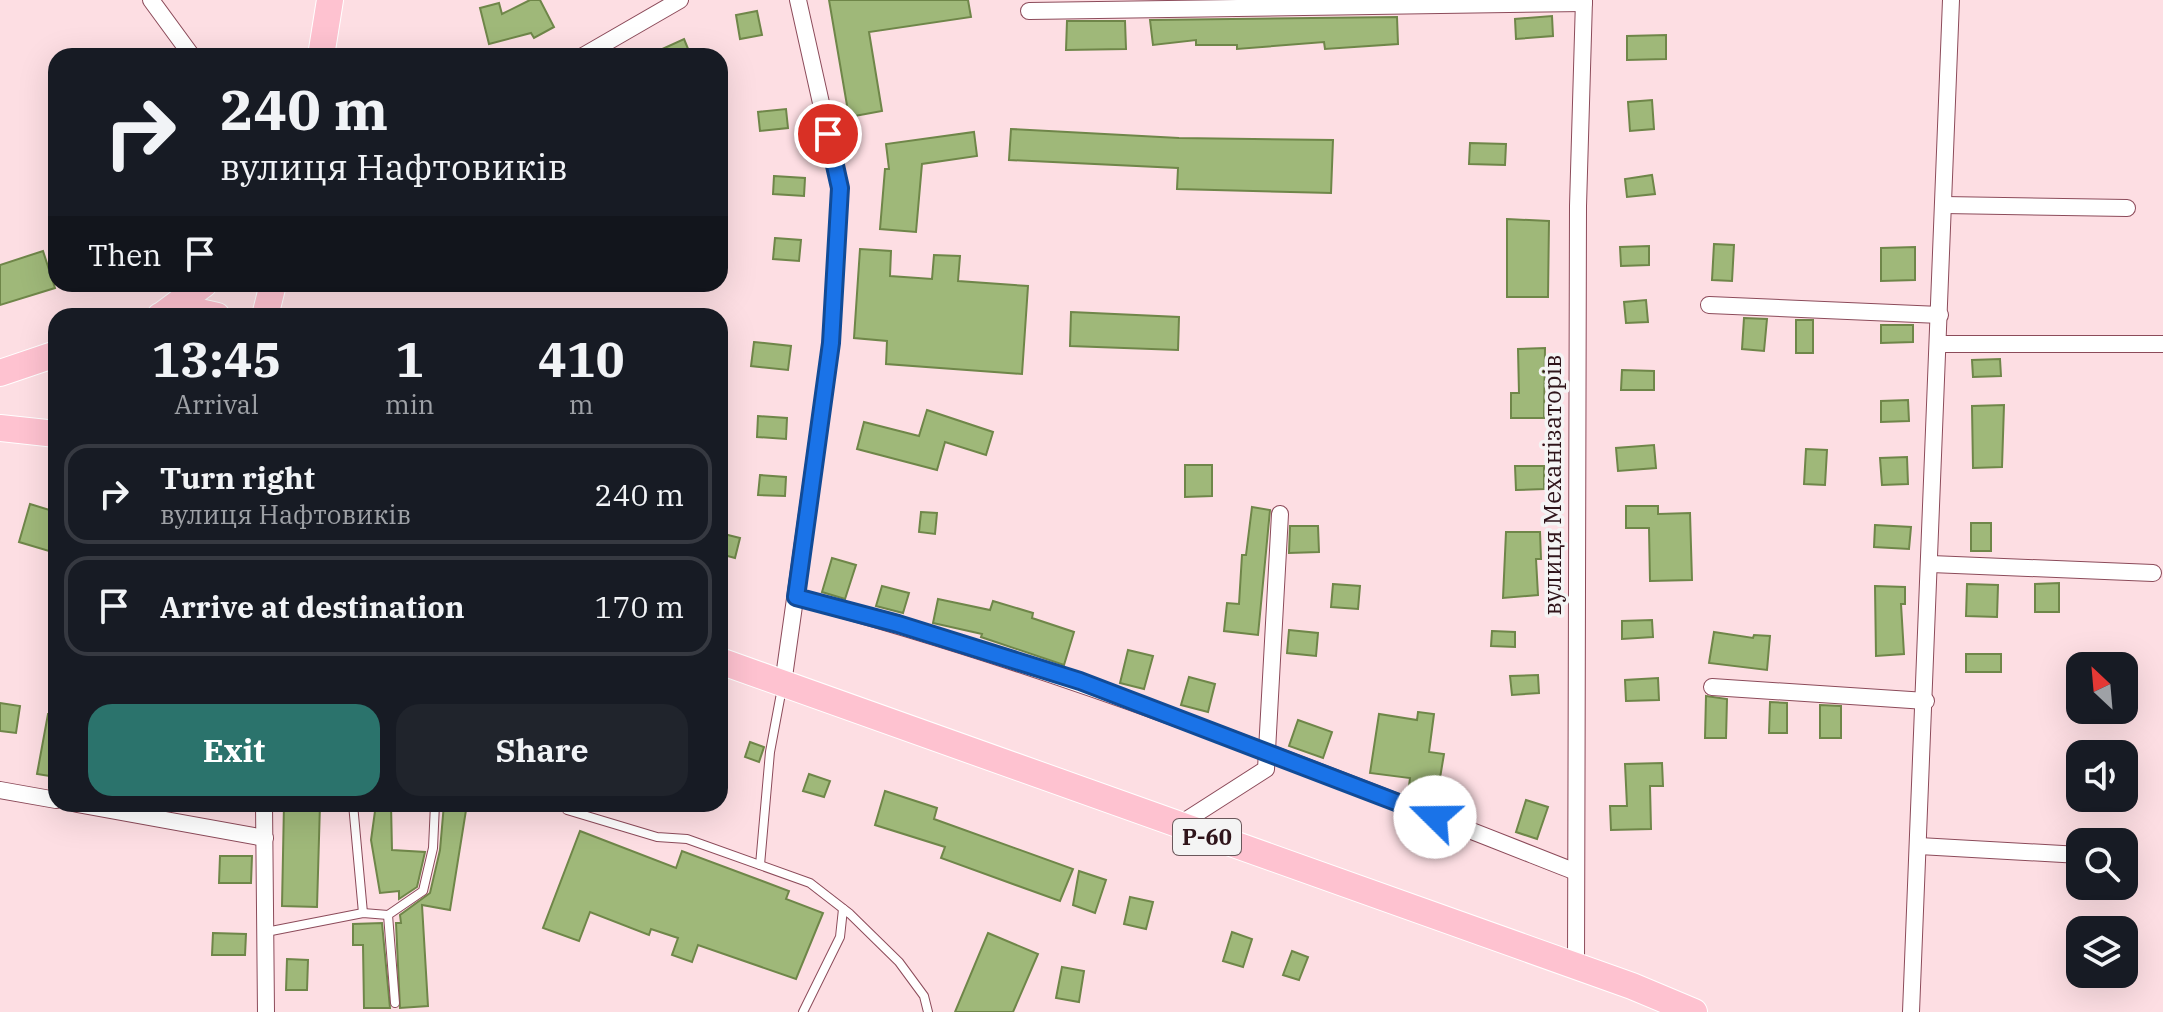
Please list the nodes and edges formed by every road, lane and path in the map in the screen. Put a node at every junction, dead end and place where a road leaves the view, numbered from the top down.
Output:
1 (151, 0) edge
2 (330, 0) edge
3 (680, 0) edge
4 (798, 0) edge
5 (1951, 0) edge
6 (1584, 2) edge
7 (1029, 11) dead end
8 (186, 48) edge
9 (322, 48) edge
10 (597, 48) edge
11 (1944, 205) junction
12 (2127, 208) dead end
13 (193, 292) edge
14 (1709, 305) dead end
15 (171, 308) edge
16 (1940, 315) junction
17 (1939, 344) junction
18 (2163, 344) edge
19 (48, 357) edge
20 (0, 373) edge
21 (0, 428) edge
22 (48, 433) edge
23 (1280, 514) dead end
24 (1931, 564) junction
25 (2153, 573) dead end
26 (796, 597) junction
27 (728, 664) edge
28 (783, 684) junction
29 (1712, 687) dead end
30 (1926, 701) junction
31 (1267, 750) junction
32 (0, 790) edge
33 (48, 799) edge
34 (121, 812) edge
35 (264, 812) edge
36 (354, 812) edge
37 (435, 812) edge
38 (574, 812) edge
39 (1177, 826) junction
40 (265, 838) junction
41 (1919, 846) junction
42 (2066, 854) edge
43 (760, 865) junction
44 (1576, 872) junction
45 (843, 909) junction
46 (363, 913) junction
47 (388, 915) junction
48 (266, 932) junction
49 (1576, 967) junction
50 (395, 1003) dead end
51 (266, 1012) edge
52 (803, 1012) edge
53 (928, 1012) edge
54 (1694, 1012) edge
55 (1911, 1012) edge

1 - 8 street
2 - 9 main road
3 - 10 street
4 - 26 street
5 - 11 street
6 - 7 street, вулиця Механізаторів
6 - 44 street, вулиця Механізаторів
11 - 12 street
11 - 16 street
13 - 15 main road
14 - 16 street
16 - 17 street
17 - 18 street
17 - 24 street
19 - 20 main road
21 - 22 main road
23 - 31 street
24 - 25 street
24 - 30 street
26 - 28 street
26 - 31 street
27 - 28 main road, Р-60
28 - 39 main road, Р-60
28 - 43 lane
29 - 30 street
30 - 41 street
31 - 39 street
31 - 44 street
32 - 33 street
34 - 40 street
35 - 40 street
36 - 46 lane
37 - 47 lane
38 - 43 lane
39 - 49 main road, Р-60
40 - 48 street
41 - 42 street
41 - 55 street
43 - 45 lane
44 - 49 street, вулиця Механізаторів
45 - 52 lane
45 - 53 lane
46 - 47 lane
46 - 48 lane
47 - 50 lane
48 - 51 street
49 - 54 main road, Р-60

